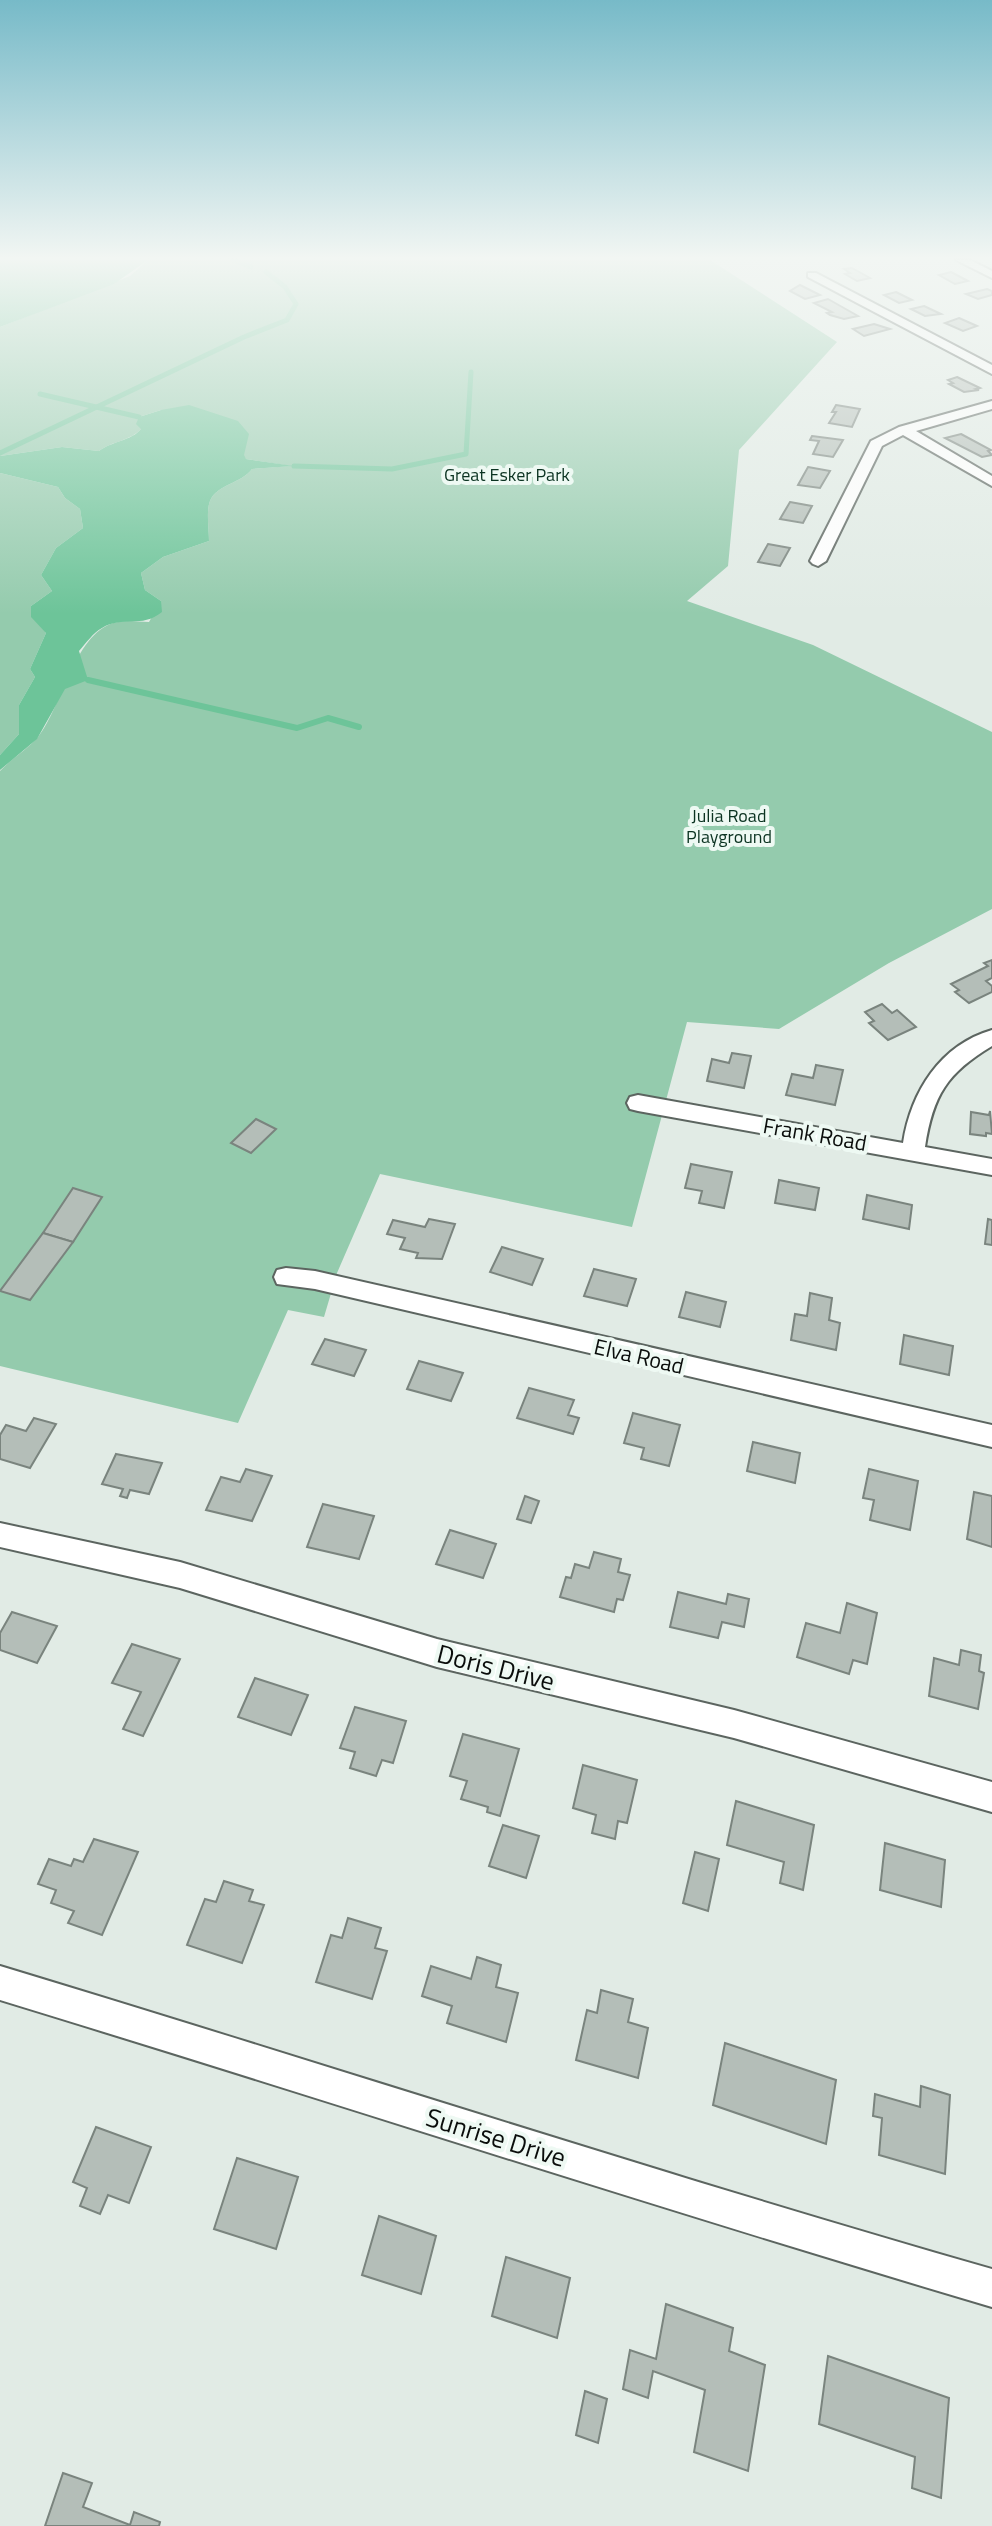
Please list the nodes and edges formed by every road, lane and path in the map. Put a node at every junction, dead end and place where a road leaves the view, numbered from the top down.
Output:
1 (992, 405) edge
2 (904, 430) junction
3 (992, 482) edge
4 (818, 561) dead end
5 (992, 1037) edge
6 (638, 1103) dead end
7 (913, 1151) junction
8 (992, 1167) edge
9 (286, 1277) dead end
10 (992, 1436) edge
11 (0, 1535) edge
12 (992, 1797) edge
13 (0, 1983) edge
14 (992, 2288) edge

1 - 2 street
2 - 3 street
2 - 4 street
5 - 7 street
6 - 7 street, Frank Road
7 - 8 street, Frank Road
9 - 10 street, Elva Road
11 - 12 street, Doris Drive
13 - 14 street, Sunrise Drive

